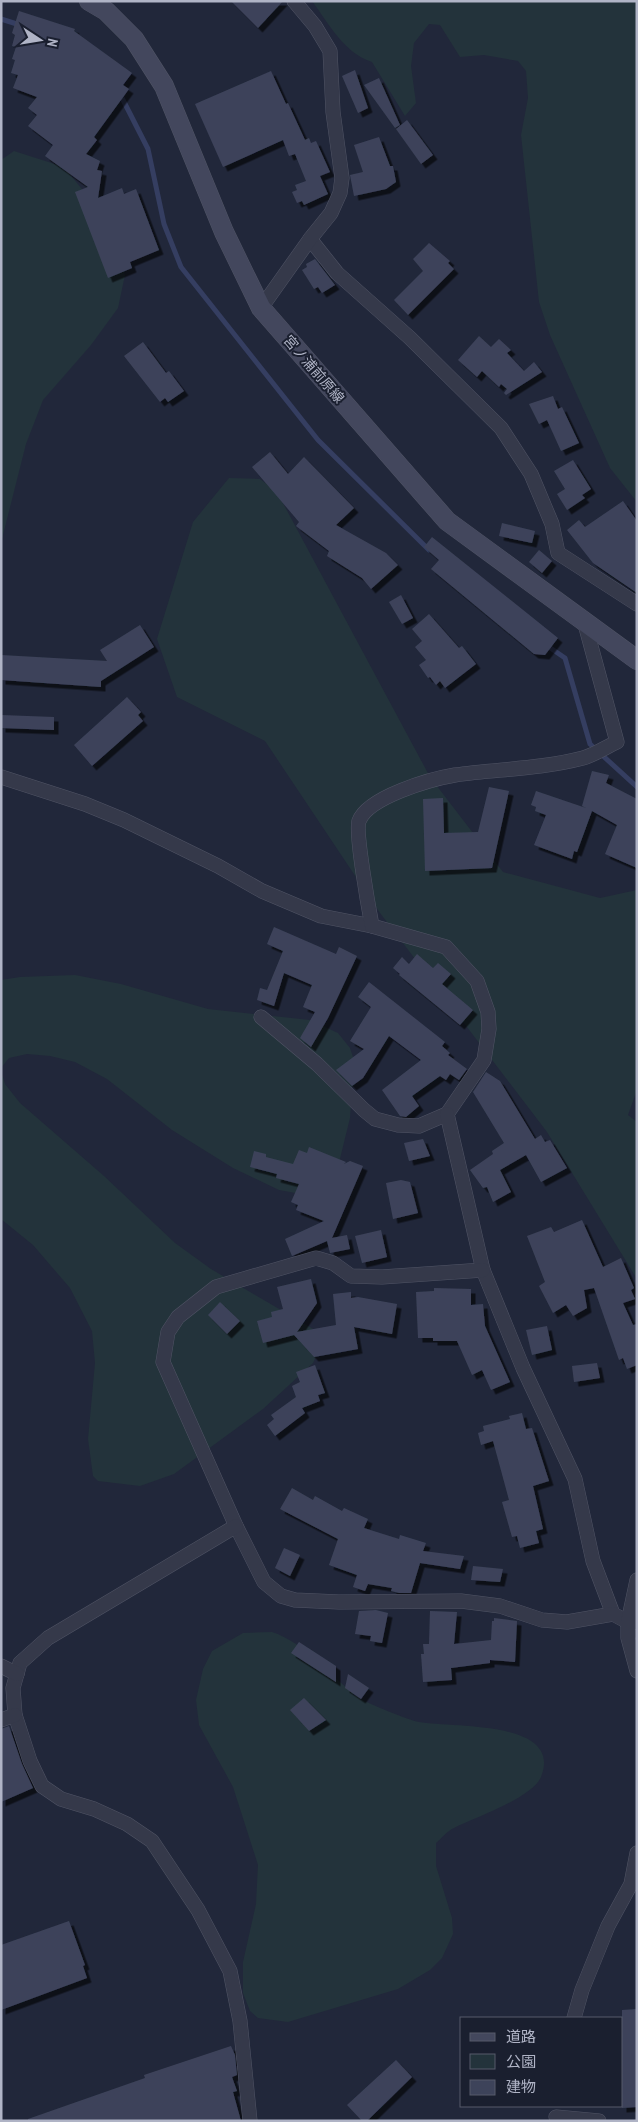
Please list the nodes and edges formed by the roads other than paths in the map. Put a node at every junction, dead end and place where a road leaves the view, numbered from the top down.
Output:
1 (89, 1) edge
2 (294, 1) edge
3 (310, 239) junction
4 (261, 308) junction
5 (637, 604) edge
6 (585, 624) junction
7 (637, 660) edge
8 (1, 778) edge
9 (372, 926) junction
10 (261, 1018) dead end
11 (447, 1114) junction
12 (483, 1270) junction
13 (236, 1526) junction
14 (637, 1580) edge
15 (614, 1614) junction
16 (632, 1622) edge
17 (1, 1666) edge
18 (637, 1670) edge
19 (17, 1674) junction
20 (15, 1715) junction
21 (1, 1720) edge
22 (637, 1853) edge
23 (634, 1884) edge
24 (574, 2017) edge
25 (557, 2115) edge
26 (250, 2121) edge
27 (599, 2121) edge

1 - 4 main road, 宮ノ浦前原線
2 - 3 street
3 - 4 street
3 - 5 street
4 - 6 main road, 宮ノ浦前原線
6 - 7 main road, 宮ノ浦前原線
6 - 9 street
8 - 9 street
9 - 11 street
10 - 11 street
11 - 12 street
12 - 13 street
12 - 15 street
13 - 15 street
13 - 19 street
14 - 16 street
15 - 16 street
16 - 18 street
17 - 19 street
19 - 20 street
20 - 21 street
20 - 26 street
22 - 23 street
23 - 24 street
25 - 27 street

